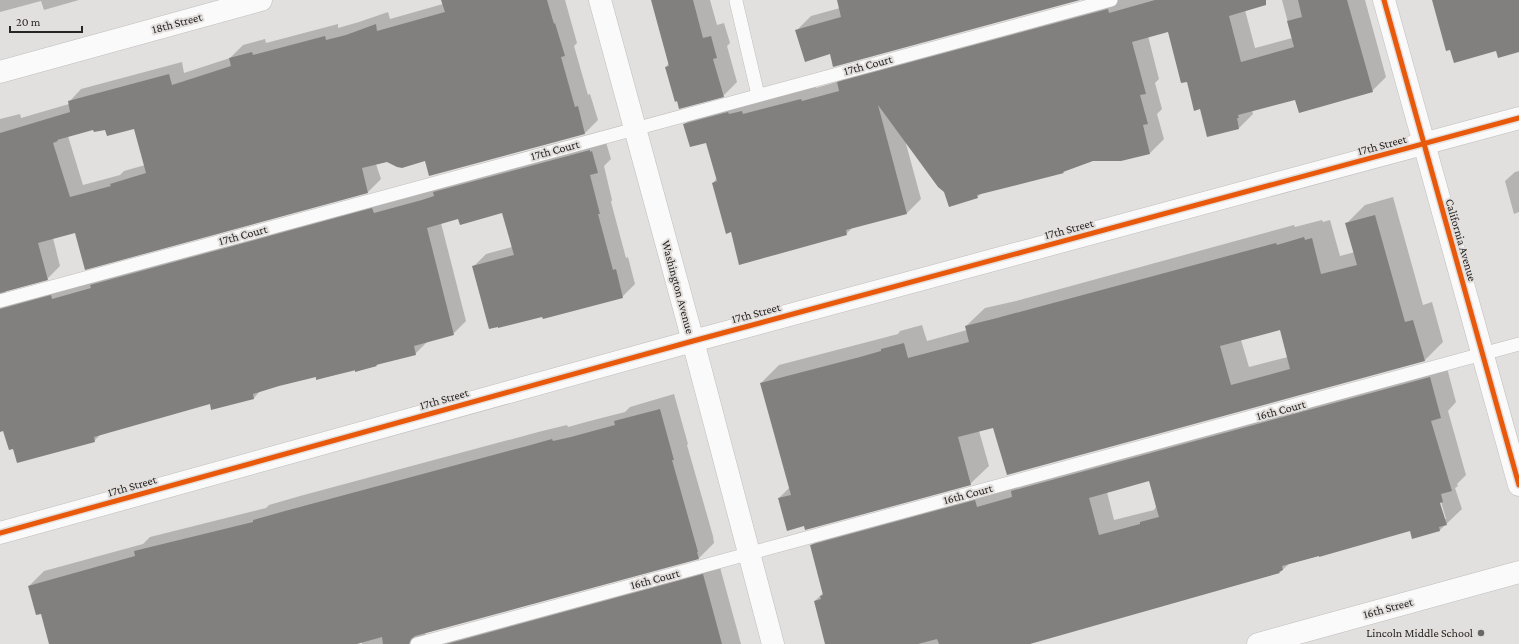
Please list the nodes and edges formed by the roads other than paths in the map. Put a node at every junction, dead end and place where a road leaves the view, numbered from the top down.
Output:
1 (262, 0) edge
2 (600, 0) edge
3 (1111, 0) edge
4 (1384, 0) edge
5 (736, 1) edge
6 (0, 72) edge
7 (758, 95) junction
8 (1519, 118) edge
9 (635, 128) junction
10 (1423, 144) junction
11 (0, 301) edge
12 (693, 341) junction
13 (1519, 344) edge
14 (1483, 354) junction
15 (1519, 485) edge
16 (0, 533) edge
17 (749, 553) junction
18 (1519, 572) edge
19 (417, 644) edge
20 (773, 644) edge
21 (1258, 644) edge

1 - 6 street, 18th Street
2 - 9 street, Washington Avenue
3 - 7 lane, 17th Court
4 - 10 street, California Avenue
5 - 7 lane
7 - 9 lane, 17th Court
8 - 10 street, 17th Street
9 - 11 lane, 17th Court
9 - 12 street, Washington Avenue
10 - 12 street, 17th Street
10 - 14 street, California Avenue
12 - 16 street, 17th Street
12 - 17 street, Washington Avenue
13 - 14 lane, 16th Court
14 - 15 street, California Avenue
14 - 17 lane, 16th Court
17 - 19 lane, 16th Court
17 - 20 street, Washington Avenue
18 - 21 street, 16th Street

